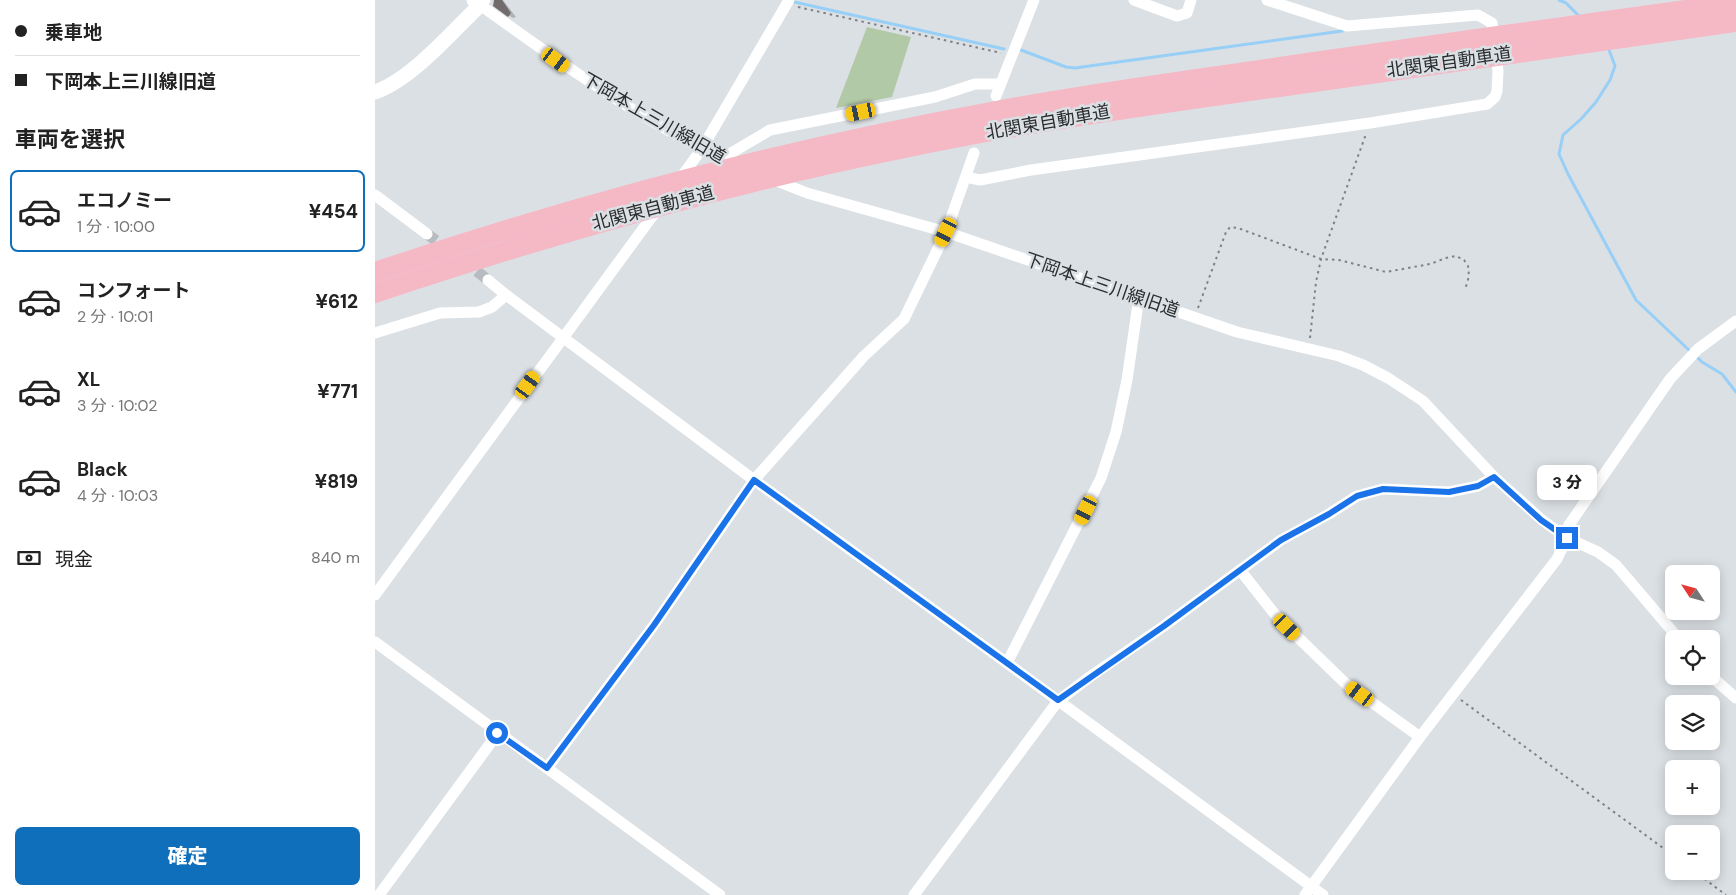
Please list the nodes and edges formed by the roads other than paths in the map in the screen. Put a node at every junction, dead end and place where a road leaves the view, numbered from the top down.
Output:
1 (1034, 0) edge
2 (1134, 0) edge
3 (1191, 0) edge
4 (1267, 0) edge
5 (480, 2) edge
6 (788, 2) edge
7 (1736, 2) edge
8 (1736, 22) edge
9 (1479, 48) junction
10 (999, 84) junction
11 (375, 92) edge
12 (996, 96) dead end
13 (701, 150) junction
14 (974, 153) dead end
15 (721, 159) junction
16 (966, 177) junction
17 (375, 196) edge
18 (946, 232) junction
19 (427, 234) tunnel mouth
20 (375, 272) edge
21 (488, 280) tunnel mouth
22 (375, 293) edge
23 (506, 296) junction
24 (1139, 297) junction
25 (1736, 321) edge
26 (375, 333) edge
27 (563, 337) junction
28 (1494, 477) junction
29 (754, 480) junction
30 (1567, 538) junction
31 (1240, 570) junction
32 (375, 595) edge
33 (1671, 630) edge
34 (375, 642) edge
35 (1007, 663) junction
36 (1720, 684) edge
37 (1736, 698) edge
38 (1058, 700) junction
39 (497, 733) junction
40 (1420, 737) junction
41 (547, 768) junction
42 (1308, 891) edge
43 (379, 895) edge
44 (720, 895) edge
45 (914, 895) edge
46 (1323, 895) edge

1 - 10 street
2 - 3 street
4 - 16 street
5 - 11 street
5 - 13 street, 下岡本上三川線旧道
6 - 13 street
7 - 9 highway, 北関東自動車道
8 - 9 highway, 北関東自動車道
9 - 20 highway, 北関東自動車道
9 - 22 highway, 北関東自動車道
10 - 12 street
10 - 15 street
13 - 15 street, 下岡本上三川線旧道
13 - 27 street
14 - 16 street
15 - 18 street, 下岡本上三川線旧道
16 - 18 street
17 - 19 street
18 - 24 street, 下岡本上三川線旧道
18 - 29 street
21 - 23 street
23 - 26 street
23 - 27 street
24 - 28 street, 下岡本上三川線旧道
24 - 35 street
25 - 30 street
27 - 29 street
27 - 32 street
28 - 30 street, 下岡本上三川線旧道
28 - 31 street
29 - 35 street
29 - 41 street
30 - 33 street, 下岡本上三川線旧道
30 - 40 street
31 - 38 street
31 - 40 street
34 - 39 street
35 - 38 street
36 - 37 street
38 - 42 street
38 - 45 street
39 - 41 street
39 - 43 street
40 - 42 street
41 - 44 street
42 - 46 street

